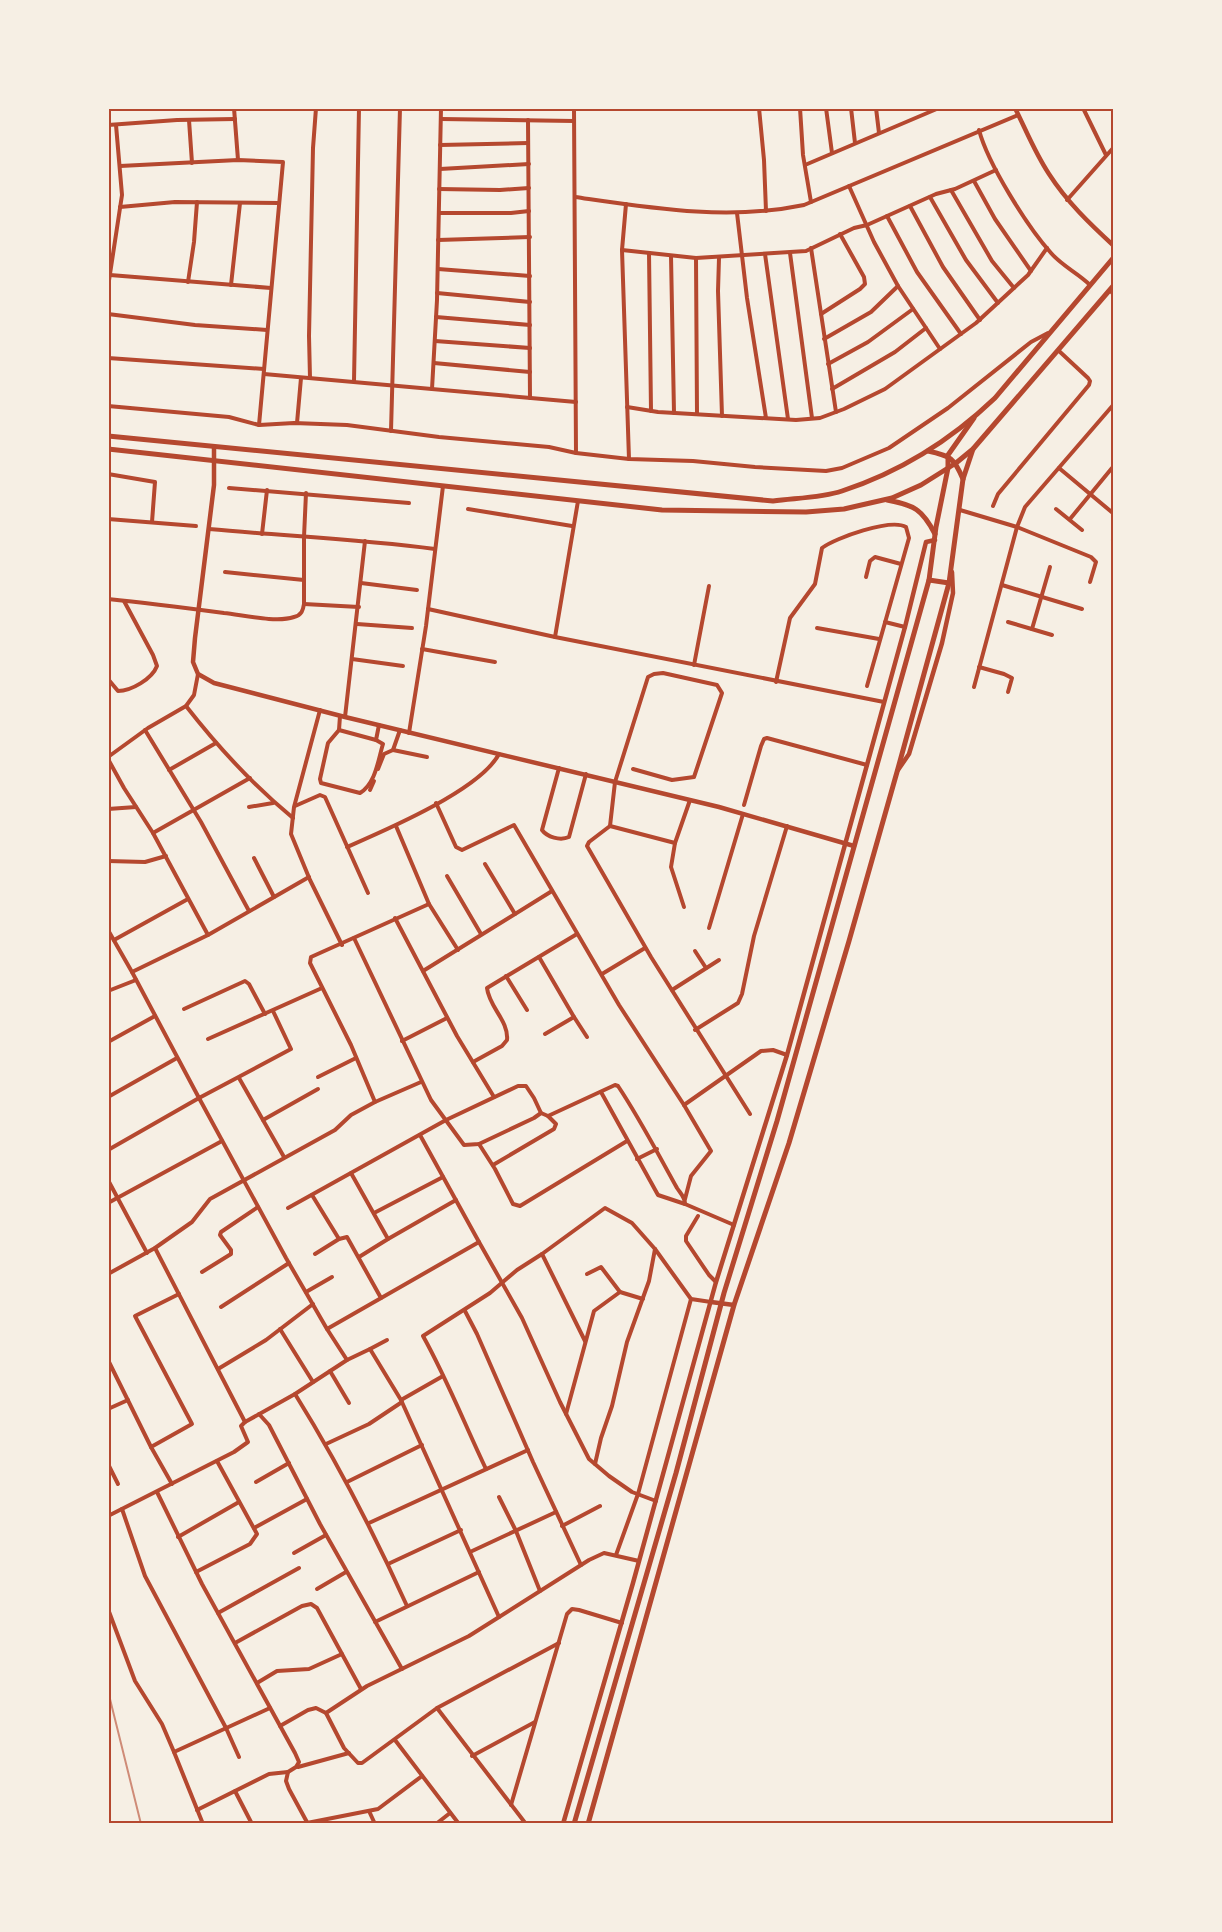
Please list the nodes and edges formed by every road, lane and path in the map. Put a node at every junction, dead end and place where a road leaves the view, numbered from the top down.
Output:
1 (234, 108) edge
2 (316, 108) edge
3 (359, 108) edge
4 (400, 108) edge
5 (441, 108) edge
6 (574, 108) edge
7 (759, 108) edge
8 (800, 108) edge
9 (826, 108) edge
10 (851, 108) edge
11 (876, 108) edge
12 (939, 108) edge
13 (1015, 108) edge
14 (1083, 108) edge
15 (1018, 115) junction
16 (235, 119) junction
17 (441, 119) junction
18 (189, 120) junction
19 (528, 120) junction
20 (574, 121) junction
21 (108, 125) edge
22 (116, 125) junction
23 (979, 130) junction
24 (879, 133) junction
25 (528, 142) junction
26 (855, 143) junction
27 (440, 145) junction
28 (1114, 147) edge
29 (832, 153) junction
30 (1106, 155) junction
31 (238, 160) junction
32 (192, 163) junction
33 (529, 164) junction
34 (805, 165) junction
35 (120, 166) junction
36 (440, 169) junction
37 (996, 170) junction
38 (974, 181) junction
39 (849, 186) junction
40 (529, 188) junction
41 (439, 189) junction
42 (951, 190) junction
43 (575, 197) junction
44 (930, 197) junction
45 (1067, 200) junction
46 (197, 202) junction
47 (279, 202) junction
48 (811, 202) junction
49 (240, 203) junction
50 (626, 204) junction
51 (910, 206) junction
52 (120, 207) junction
53 (530, 211) junction
54 (766, 211) junction
55 (439, 213) junction
56 (737, 213) junction
57 (887, 216) junction
58 (867, 225) junction
59 (840, 234) junction
60 (530, 237) junction
61 (438, 240) junction
62 (1114, 246) edge
63 (811, 248) junction
64 (1047, 248) junction
65 (622, 250) junction
66 (650, 253) junction
67 (790, 253) junction
68 (742, 254) junction
69 (765, 254) junction
70 (671, 256) junction
71 (1114, 257) edge
72 (696, 258) junction
73 (719, 258) junction
74 (438, 269) junction
75 (1031, 271) junction
76 (110, 275) junction
77 (530, 276) junction
78 (188, 282) junction
79 (231, 285) junction
80 (898, 286) junction
81 (1090, 286) junction
82 (108, 287) edge
83 (271, 288) junction
84 (1014, 288) junction
85 (1113, 290) edge
86 (437, 293) junction
87 (530, 302) junction
88 (998, 303) junction
89 (913, 309) junction
90 (821, 314) junction
91 (108, 315) edge
92 (436, 317) junction
93 (980, 320) junction
94 (530, 325) junction
95 (926, 328) junction
96 (267, 330) junction
97 (1052, 332) junction
98 (961, 334) junction
99 (824, 339) junction
100 (435, 341) junction
101 (530, 348) junction
102 (940, 349) junction
103 (1059, 351) junction
104 (108, 358) edge
105 (434, 363) junction
106 (828, 364) junction
107 (264, 371) junction
108 (530, 372) junction
109 (301, 378) junction
110 (310, 378) junction
111 (354, 381) junction
112 (393, 385) junction
113 (432, 389) junction
114 (832, 389) junction
115 (530, 398) junction
116 (576, 402) junction
117 (1114, 404) edge
118 (108, 406) edge
119 (627, 407) junction
120 (651, 411) junction
121 (836, 412) junction
122 (674, 413) junction
123 (697, 414) junction
124 (722, 416) junction
125 (766, 418) junction
126 (812, 418) junction
127 (974, 418) junction
128 (788, 420) junction
129 (297, 423) junction
130 (259, 425) junction
131 (391, 431) junction
132 (108, 436) edge
133 (214, 447) junction
134 (108, 449) edge
135 (973, 449) junction
136 (928, 451) junction
137 (576, 453) junction
138 (948, 455) junction
139 (629, 459) junction
140 (215, 460) junction
141 (956, 463) junction
142 (948, 468) junction
143 (1059, 468) junction
144 (1112, 468) dead end
145 (108, 474) edge
146 (963, 479) junction
147 (443, 486) junction
148 (229, 488) dead end
149 (267, 490) junction
150 (306, 493) junction
151 (1091, 495) junction
152 (886, 500) junction
153 (578, 501) junction
154 (409, 503) dead end
155 (993, 506) dead end
156 (468, 509) dead end
157 (1056, 509) dead end
158 (960, 510) junction
159 (1114, 513) edge
160 (108, 519) edge
161 (1070, 519) junction
162 (152, 522) junction
163 (196, 526) dead end
164 (572, 526) junction
165 (1017, 527) junction
166 (210, 529) junction
167 (1082, 530) dead end
168 (262, 534) junction
169 (304, 537) junction
170 (935, 538) junction
171 (365, 541) junction
172 (435, 549) junction
173 (901, 564) junction
174 (1050, 567) dead end
175 (952, 571) junction
176 (225, 572) dead end
177 (866, 577) dead end
178 (304, 580) junction
179 (929, 580) junction
180 (1090, 582) dead end
181 (361, 583) junction
182 (950, 583) junction
183 (1002, 585) junction
184 (709, 586) dead end
185 (417, 590) dead end
186 (1041, 598) junction
187 (108, 599) edge
188 (124, 601) junction
189 (304, 604) junction
190 (358, 607) junction
191 (199, 609) junction
192 (428, 609) junction
193 (1082, 609) dead end
194 (885, 622) junction
195 (1008, 622) dead end
196 (357, 624) junction
197 (905, 627) junction
198 (412, 628) dead end
199 (817, 628) dead end
200 (1032, 629) junction
201 (1053, 635) dead end
202 (555, 637) junction
203 (879, 639) junction
204 (422, 649) junction
205 (352, 659) junction
206 (495, 662) dead end
207 (694, 665) junction
208 (403, 666) dead end
209 (979, 667) junction
210 (198, 674) junction
211 (108, 680) edge
212 (776, 682) junction
213 (867, 686) dead end
214 (974, 687) dead end
215 (1008, 692) dead end
216 (884, 702) junction
217 (186, 706) junction
218 (320, 710) junction
219 (342, 717) junction
220 (379, 725) junction
221 (145, 730) junction
222 (339, 730) junction
223 (400, 730) junction
224 (409, 733) junction
225 (376, 740) junction
226 (216, 743) junction
227 (393, 750) junction
228 (499, 754) junction
229 (108, 758) edge
230 (427, 758) dead end
231 (867, 765) junction
232 (559, 768) junction
233 (633, 769) dead end
234 (169, 770) junction
235 (897, 772) junction
236 (586, 774) junction
237 (250, 778) junction
238 (615, 782) junction
239 (370, 790) dead end
240 (690, 800) junction
241 (274, 802) junction
242 (436, 803) junction
243 (744, 805) dead end
244 (136, 807) junction
245 (249, 807) dead end
246 (294, 807) junction
247 (108, 809) edge
248 (194, 810) junction
249 (743, 814) junction
250 (293, 818) junction
251 (521, 822) dead end
252 (514, 825) junction
253 (610, 825) junction
254 (396, 826) junction
255 (787, 826) junction
256 (153, 833) junction
257 (675, 843) junction
258 (846, 843) junction
259 (854, 846) junction
260 (347, 847) junction
261 (166, 856) junction
262 (254, 858) dead end
263 (108, 861) edge
264 (484, 864) dead end
265 (447, 876) dead end
266 (309, 877) junction
267 (552, 891) junction
268 (368, 893) dead end
269 (274, 897) junction
270 (188, 899) junction
271 (429, 904) junction
272 (684, 907) dead end
273 (249, 911) junction
274 (515, 914) junction
275 (395, 918) junction
276 (709, 928) dead end
277 (108, 930) edge
278 (481, 934) junction
279 (577, 934) junction
280 (208, 935) junction
281 (354, 938) junction
282 (114, 940) junction
283 (342, 945) junction
284 (645, 948) junction
285 (458, 950) junction
286 (695, 951) dead end
287 (538, 957) junction
288 (719, 960) dead end
289 (706, 968) junction
290 (423, 971) junction
291 (132, 972) junction
292 (602, 974) junction
293 (506, 976) junction
294 (136, 980) junction
295 (322, 988) junction
296 (672, 990) junction
297 (108, 992) edge
298 (184, 1009) dead end
299 (526, 1010) dead end
300 (273, 1011) junction
301 (265, 1014) junction
302 (155, 1016) junction
303 (574, 1017) junction
304 (447, 1018) junction
305 (695, 1030) junction
306 (545, 1034) dead end
307 (586, 1037) dead end
308 (208, 1039) dead end
309 (402, 1041) junction
310 (108, 1042) edge
311 (787, 1055) junction
312 (177, 1058) junction
313 (356, 1058) junction
314 (795, 1058) junction
315 (473, 1062) junction
316 (318, 1077) dead end
317 (725, 1077) junction
318 (239, 1078) junction
319 (422, 1082) junction
320 (318, 1089) dead end
321 (601, 1092) junction
322 (108, 1097) edge
323 (494, 1097) junction
324 (199, 1098) junction
325 (375, 1102) junction
326 (684, 1105) junction
327 (541, 1113) junction
328 (750, 1114) dead end
329 (548, 1116) junction
330 (263, 1120) junction
331 (446, 1120) junction
332 (420, 1135) junction
333 (222, 1141) junction
334 (627, 1141) junction
335 (479, 1144) junction
336 (657, 1149) junction
337 (108, 1150) edge
338 (284, 1157) junction
339 (638, 1159) junction
340 (493, 1165) junction
341 (351, 1173) junction
342 (443, 1177) junction
343 (108, 1180) edge
344 (244, 1180) junction
345 (312, 1195) junction
346 (118, 1197) junction
347 (456, 1200) junction
348 (685, 1202) junction
349 (108, 1203) edge
350 (258, 1207) junction
351 (288, 1208) dead end
352 (374, 1213) junction
353 (698, 1216) dead end
354 (735, 1225) junction
355 (744, 1229) junction
356 (339, 1239) junction
357 (388, 1239) junction
358 (479, 1242) junction
359 (155, 1248) junction
360 (656, 1249) junction
361 (147, 1253) junction
362 (315, 1254) dead end
363 (542, 1254) junction
364 (358, 1257) junction
365 (289, 1263) junction
366 (202, 1272) dead end
367 (108, 1274) edge
368 (587, 1274) dead end
369 (332, 1277) dead end
370 (503, 1282) junction
371 (716, 1282) junction
372 (306, 1292) junction
373 (620, 1293) junction
374 (179, 1294) junction
375 (381, 1298) junction
376 (643, 1299) junction
377 (691, 1299) junction
378 (711, 1302) junction
379 (722, 1303) junction
380 (313, 1304) junction
381 (734, 1305) junction
382 (221, 1307) dead end
383 (465, 1311) junction
384 (280, 1329) junction
385 (327, 1329) junction
386 (387, 1340) dead end
387 (585, 1341) junction
388 (370, 1349) junction
389 (108, 1360) edge
390 (347, 1360) junction
391 (218, 1369) junction
392 (330, 1371) junction
393 (443, 1376) junction
394 (313, 1382) junction
395 (294, 1394) junction
396 (128, 1400) junction
397 (402, 1401) junction
398 (349, 1403) dead end
399 (108, 1409) edge
400 (258, 1414) junction
401 (566, 1414) junction
402 (245, 1422) junction
403 (326, 1444) junction
404 (422, 1445) junction
405 (151, 1447) junction
406 (528, 1450) junction
407 (218, 1461) junction
408 (289, 1463) junction
409 (108, 1464) edge
410 (595, 1464) junction
411 (486, 1469) junction
412 (256, 1482) dead end
413 (347, 1482) junction
414 (118, 1484) dead end
415 (172, 1484) junction
416 (442, 1490) junction
417 (157, 1492) junction
418 (638, 1494) junction
419 (499, 1497) dead end
420 (307, 1499) junction
421 (656, 1501) junction
422 (239, 1502) junction
423 (600, 1506) dead end
424 (122, 1509) junction
425 (556, 1512) junction
426 (108, 1516) edge
427 (369, 1523) junction
428 (562, 1526) junction
429 (254, 1528) junction
430 (461, 1530) junction
431 (516, 1531) junction
432 (326, 1535) junction
433 (178, 1537) junction
434 (470, 1552) junction
435 (294, 1553) dead end
436 (616, 1555) junction
437 (639, 1561) junction
438 (388, 1564) junction
439 (581, 1565) junction
440 (299, 1568) dead end
441 (196, 1572) junction
442 (346, 1572) junction
443 (479, 1572) junction
444 (316, 1589) dead end
445 (540, 1591) junction
446 (407, 1606) junction
447 (108, 1609) edge
448 (218, 1613) junction
449 (499, 1617) junction
450 (375, 1622) junction
451 (622, 1623) junction
452 (235, 1643) junction
453 (559, 1643) junction
454 (342, 1654) junction
455 (402, 1669) junction
456 (257, 1683) junction
457 (361, 1689) junction
458 (270, 1708) junction
459 (437, 1708) junction
460 (326, 1713) junction
461 (536, 1721) junction
462 (280, 1726) junction
463 (226, 1728) junction
464 (395, 1740) junction
465 (174, 1752) junction
466 (349, 1753) junction
467 (472, 1756) junction
468 (239, 1757) dead end
469 (296, 1767) junction
470 (288, 1772) junction
471 (422, 1776) junction
472 (235, 1791) junction
473 (511, 1806) junction
474 (197, 1810) junction
475 (369, 1811) junction
476 (450, 1813) junction
477 (203, 1824) edge
478 (252, 1824) edge
479 (307, 1824) edge
480 (375, 1824) edge
481 (436, 1824) edge
482 (459, 1824) edge
483 (526, 1824) edge
484 (563, 1824) edge
485 (574, 1824) edge
486 (588, 1824) edge

1 - 16 street
2 - 110 street
3 - 111 street
4 - 112 street
5 - 17 street
6 - 20 street
7 - 54 street
8 - 34 street
9 - 29 street
10 - 26 street
11 - 24 street
12 - 24 street
13 - 15 street
14 - 30 street
15 - 23 street
15 - 45 street
16 - 18 street
16 - 31 street
17 - 19 street
17 - 27 street
18 - 22 street
18 - 32 street
19 - 20 street
19 - 25 street
20 - 43 street
21 - 22 street
22 - 35 street
23 - 37 street
23 - 39 street
24 - 26 street
25 - 27 street
25 - 33 street
26 - 29 street
27 - 36 street
28 - 30 street
29 - 34 street
30 - 45 street
31 - 32 street
31 - 47 street
32 - 35 street
33 - 36 street
33 - 40 street
34 - 48 street
35 - 52 street
36 - 41 street
37 - 38 street
37 - 64 street
38 - 42 street
38 - 75 street
39 - 48 street
39 - 58 street
40 - 41 street
40 - 53 street
41 - 55 street
42 - 44 street
42 - 84 street
43 - 50 street
43 - 116 street
44 - 51 street
44 - 88 street
45 - 62 street
46 - 49 street
46 - 52 street
46 - 78 street
47 - 49 street
47 - 83 street
48 - 54 street
49 - 79 street
50 - 56 street
50 - 65 street
51 - 57 street
51 - 93 street
52 - 76 street
53 - 55 street
53 - 60 street
54 - 56 street
55 - 61 street
56 - 68 street
57 - 58 street
57 - 98 street
58 - 59 street
58 - 80 street
59 - 63 street
59 - 90 street
60 - 61 street
60 - 77 street
61 - 74 street
63 - 67 street
63 - 90 street
64 - 75 street
64 - 81 street
65 - 66 street
65 - 119 street
66 - 70 street
66 - 120 street
67 - 69 street
67 - 126 street
68 - 69 street
68 - 73 street
68 - 125 street
69 - 128 street
70 - 72 street
70 - 122 street
71 - 81 main road
72 - 73 street
72 - 123 street
73 - 124 street
74 - 77 street
74 - 86 street
75 - 84 street
76 - 78 street
76 - 82 street
77 - 87 street
78 - 79 street
79 - 83 street
80 - 89 street
80 - 99 street
81 - 97 main road
83 - 96 street
84 - 88 street
85 - 103 main road
86 - 87 street
86 - 92 street
87 - 94 street
88 - 93 street
89 - 95 street
89 - 106 street
90 - 99 street
91 - 96 street
92 - 94 street
92 - 100 street
93 - 98 street
94 - 101 street
95 - 102 street
95 - 114 street
96 - 107 street
97 - 127 main road
97 - 139 street
98 - 102 street
99 - 106 street
100 - 101 street
100 - 105 street
101 - 108 street
102 - 121 street
103 - 135 main road
103 - 155 street
104 - 107 street
105 - 108 street
105 - 113 street
106 - 114 street
107 - 109 street
107 - 130 street
108 - 115 street
109 - 110 street
109 - 129 street
110 - 111 street
111 - 112 street
112 - 113 street
112 - 131 street
113 - 115 street
114 - 121 street
115 - 116 street
116 - 137 street
117 - 143 street
118 - 130 street
119 - 120 street
119 - 139 street
120 - 122 street
121 - 126 street
122 - 123 street
123 - 124 street
124 - 125 street
125 - 128 street
126 - 128 street
127 - 136 main road
127 - 138 main road
129 - 130 street
129 - 131 street
131 - 137 street
132 - 133 main road
133 - 136 main road
133 - 140 street
134 - 140 main road
135 - 141 main road
135 - 146 main road
136 - 138 main road
137 - 139 street
138 - 141 main road
138 - 142 main road
140 - 147 main road
140 - 166 street
141 - 142 main road
141 - 146 main road
142 - 152 main road
142 - 170 main road
143 - 151 street
143 - 165 street
144 - 151 street
145 - 162 street
146 - 158 main road
147 - 153 main road
147 - 172 street
148 - 149 street
149 - 150 street
149 - 168 street
150 - 154 street
150 - 169 street
151 - 159 street
151 - 161 street
152 - 153 main road
152 - 170 main road
153 - 164 street
156 - 164 street
157 - 161 street
158 - 165 street
158 - 175 main road
160 - 162 street
161 - 167 street
162 - 163 street
164 - 202 street
165 - 180 street
165 - 183 street
166 - 168 street
166 - 191 street
168 - 169 street
169 - 171 street
169 - 178 street
170 - 179 main road
170 - 197 street
171 - 172 street
171 - 181 street
172 - 192 street
173 - 177 street
173 - 194 street
173 - 212 street
174 - 186 street
175 - 182 main road
175 - 235 street
176 - 178 street
178 - 189 street
179 - 182 main road
179 - 259 main road
181 - 185 street
181 - 190 street
182 - 235 main road
183 - 186 street
183 - 209 street
184 - 207 street
186 - 193 street
186 - 200 street
187 - 188 street
188 - 191 street
188 - 211 street
189 - 190 street
189 - 191 street
190 - 196 street
191 - 210 street
192 - 202 street
192 - 204 street
194 - 197 street
194 - 203 street
195 - 200 street
196 - 198 street
196 - 205 street
197 - 216 street
199 - 203 street
200 - 201 street
202 - 207 street
203 - 213 street
204 - 206 street
204 - 224 street
205 - 208 street
205 - 219 street
207 - 212 street
209 - 214 street
209 - 215 street
210 - 217 street
210 - 218 street
212 - 216 street
216 - 231 street
217 - 221 street
217 - 226 street
218 - 219 street
218 - 246 street
219 - 220 street
219 - 222 street
220 - 223 street
220 - 225 street
221 - 229 street
221 - 234 street
222 - 225 street
222 - 225 street
223 - 224 street
223 - 227 street
224 - 228 street
226 - 234 street
226 - 237 street
227 - 230 street
227 - 239 street
228 - 232 street
228 - 242 street
229 - 244 street
231 - 243 street
231 - 258 street
232 - 236 street
232 - 236 street
233 - 238 street
234 - 248 street
235 - 381 main road
236 - 238 street
237 - 241 street
237 - 248 street
238 - 240 street
238 - 253 street
240 - 249 street
240 - 257 street
241 - 245 street
241 - 250 street
242 - 252 street
242 - 254 street
244 - 247 street
244 - 256 street
246 - 250 street
246 - 260 street
248 - 256 street
248 - 273 street
249 - 255 street
249 - 276 street
250 - 266 street
251 - 252 street
252 - 267 street
253 - 257 street
253 - 284 street
254 - 260 street
254 - 271 street
255 - 258 street
255 - 305 street
256 - 261 street
257 - 272 street
258 - 259 street
258 - 311 street
259 - 314 main road
260 - 268 street
261 - 263 street
261 - 270 street
262 - 269 street
264 - 274 street
265 - 278 street
266 - 269 street
266 - 283 street
267 - 274 street
267 - 279 street
269 - 273 street
270 - 280 street
270 - 282 street
271 - 275 street
271 - 285 street
273 - 280 street
274 - 278 street
275 - 281 street
275 - 290 street
277 - 282 street
278 - 285 street
279 - 287 street
279 - 292 street
280 - 291 street
281 - 283 street
281 - 309 street
282 - 291 street
283 - 295 street
284 - 292 street
284 - 296 street
285 - 290 street
286 - 289 street
287 - 293 street
287 - 303 street
288 - 289 street
289 - 296 street
290 - 304 street
291 - 294 street
292 - 326 street
293 - 299 street
293 - 315 street
294 - 297 street
294 - 302 street
295 - 300 street
295 - 313 street
296 - 305 street
298 - 301 street
300 - 301 street
300 - 318 street
301 - 308 street
302 - 310 street
302 - 312 street
303 - 306 street
303 - 307 street
304 - 309 street
304 - 315 street
305 - 317 street
309 - 319 street
311 - 314 street
311 - 317 street
311 - 354 street
312 - 322 street
312 - 324 street
313 - 316 street
313 - 325 street
314 - 355 main road
315 - 323 street
317 - 326 street
317 - 328 street
318 - 324 street
318 - 330 street
319 - 325 street
319 - 331 street
320 - 330 street
321 - 329 street
321 - 334 street
321 - 336 street
323 - 327 street
323 - 331 street
324 - 333 street
324 - 337 street
325 - 338 street
326 - 348 street
327 - 329 street
327 - 335 street
329 - 340 street
330 - 338 street
331 - 332 street
331 - 335 street
332 - 341 street
332 - 342 street
333 - 344 street
333 - 346 street
334 - 339 street
334 - 340 street
335 - 340 street
336 - 339 street
336 - 348 street
338 - 344 street
339 - 348 street
341 - 345 street
341 - 352 street
342 - 347 street
342 - 352 street
343 - 346 street
344 - 350 street
344 - 359 street
345 - 351 street
345 - 356 street
346 - 349 street
346 - 361 street
347 - 357 street
347 - 358 street
348 - 354 street
350 - 365 street
350 - 366 street
352 - 357 street
353 - 371 street
354 - 355 street
354 - 371 street
355 - 379 main road
356 - 362 street
356 - 364 street
357 - 364 street
358 - 370 street
358 - 375 street
359 - 361 street
359 - 374 street
360 - 363 street
360 - 376 street
360 - 377 street
361 - 367 street
363 - 370 street
363 - 387 street
364 - 375 street
365 - 372 street
365 - 382 street
368 - 373 street
369 - 372 street
370 - 383 street
370 - 401 street
371 - 378 street
372 - 380 street
373 - 376 street
373 - 387 street
374 - 391 street
374 - 405 street
375 - 385 street
376 - 410 street
377 - 378 street
377 - 418 street
378 - 379 street
378 - 421 street
379 - 381 street
379 - 485 main road
380 - 384 street
380 - 385 street
381 - 486 main road
383 - 393 street
383 - 406 street
384 - 391 street
384 - 394 street
385 - 390 street
386 - 388 street
387 - 401 street
388 - 390 street
388 - 397 street
389 - 396 street
390 - 392 street
391 - 402 street
392 - 394 street
392 - 398 street
393 - 397 street
393 - 411 street
394 - 395 street
395 - 400 street
395 - 403 street
396 - 399 street
396 - 405 street
397 - 403 street
397 - 404 street
400 - 402 street
400 - 408 street
401 - 410 street
402 - 407 street
403 - 413 street
404 - 413 street
404 - 416 street
405 - 415 street
406 - 411 street
406 - 425 street
407 - 415 street
407 - 422 street
408 - 412 street
408 - 420 street
409 - 414 street
410 - 418 street
411 - 416 street
413 - 427 street
415 - 417 street
416 - 427 street
416 - 430 street
417 - 424 street
417 - 433 street
418 - 421 street
418 - 436 street
419 - 431 street
420 - 429 street
420 - 432 street
421 - 437 street
422 - 429 street
422 - 433 street
423 - 428 street
424 - 426 street
424 - 463 street
425 - 428 street
425 - 431 street
427 - 438 street
428 - 439 street
429 - 441 street
430 - 434 street
430 - 438 street
431 - 434 street
431 - 445 street
432 - 435 street
432 - 442 street
433 - 441 street
434 - 443 street
436 - 437 street
436 - 439 street
437 - 451 street
438 - 446 street
439 - 445 street
440 - 448 street
441 - 448 street
442 - 444 street
442 - 450 street
443 - 446 street
443 - 449 street
445 - 449 street
446 - 450 street
447 - 465 street
448 - 452 street
449 - 455 street
450 - 455 street
451 - 453 street
451 - 484 street
452 - 454 street
452 - 456 street
453 - 459 street
453 - 461 street
454 - 456 street
454 - 457 street
455 - 457 street
456 - 458 street
457 - 460 street
458 - 462 street
458 - 463 street
459 - 464 street
459 - 467 street
460 - 462 street
460 - 466 street
461 - 467 street
461 - 473 street
462 - 469 street
463 - 465 street
463 - 468 street
464 - 466 street
464 - 471 street
465 - 474 street
466 - 469 street
467 - 473 street
469 - 470 street
470 - 472 street
470 - 479 street
471 - 475 street
471 - 476 street
472 - 474 street
472 - 478 street
473 - 483 street
474 - 477 street
475 - 479 street
475 - 480 street
476 - 481 street
476 - 482 street

